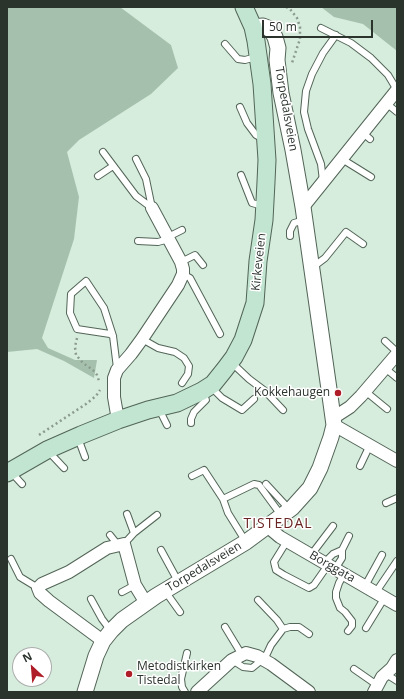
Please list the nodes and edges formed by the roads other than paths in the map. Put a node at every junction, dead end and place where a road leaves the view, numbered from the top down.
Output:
1 (244, 7) edge
2 (252, 27) junction
3 (321, 28) dead end
4 (336, 35) junction
5 (225, 44) dead end
6 (258, 57) junction
7 (397, 90) edge
8 (386, 103) junction
9 (240, 107) dead end
10 (397, 112) edge
11 (266, 140) junction
12 (103, 152) dead end
13 (342, 158) junction
14 (136, 159) dead end
15 (113, 166) junction
16 (241, 175) dead end
17 (98, 176) dead end
18 (371, 177) dead end
19 (323, 182) junction
20 (265, 206) junction
21 (152, 208) junction
22 (304, 214) junction
23 (182, 230) dead end
24 (290, 236) dead end
25 (168, 238) junction
26 (138, 242) dead end
27 (363, 244) dead end
28 (181, 262) junction
29 (203, 265) dead end
30 (311, 268) junction
31 (183, 274) junction
32 (220, 334) dead end
33 (112, 336) junction
34 (142, 339) junction
35 (385, 341) dead end
36 (397, 353) edge
37 (231, 362) junction
38 (385, 368) junction
39 (117, 370) junction
40 (397, 378) edge
41 (182, 383) dead end
42 (206, 389) junction
43 (365, 391) junction
44 (254, 399) dead end
45 (159, 407) junction
46 (387, 409) dead end
47 (283, 410) dead end
48 (118, 420) junction
49 (333, 421) junction
50 (191, 424) dead end
51 (167, 425) dead end
52 (77, 436) junction
53 (42, 443) junction
54 (370, 445) junction
55 (85, 457) dead end
56 (397, 460) edge
57 (360, 466) dead end
58 (64, 468) dead end
59 (8, 472) edge
60 (192, 476) dead end
61 (22, 484) dead end
62 (266, 484) dead end
63 (397, 498) edge
64 (223, 499) junction
65 (386, 503) dead end
66 (286, 513) junction
67 (127, 514) dead end
68 (157, 515) dead end
69 (333, 526) dead end
70 (268, 527) junction
71 (134, 532) junction
72 (110, 535) dead end
73 (349, 536) dead end
74 (287, 541) junction
75 (246, 542) junction
76 (121, 544) junction
77 (161, 550) dead end
78 (342, 550) junction
79 (311, 555) junction
80 (382, 555) dead end
81 (11, 559) dead end
82 (397, 561) edge
83 (333, 568) junction
84 (178, 582) junction
85 (134, 585) junction
86 (365, 586) junction
87 (38, 588) junction
88 (166, 590) junction
89 (122, 592) dead end
90 (380, 595) junction
91 (91, 599) dead end
92 (258, 600) dead end
93 (146, 603) junction
94 (397, 605) edge
95 (180, 612) dead end
96 (225, 627) dead end
97 (366, 628) dead end
98 (283, 629) junction
99 (348, 631) dead end
100 (310, 634) dead end
101 (107, 636) junction
102 (187, 653) dead end
103 (237, 658) junction
104 (264, 659) junction
105 (393, 668) edge
106 (354, 669) dead end
107 (397, 681) edge
108 (375, 689) edge
109 (306, 691) edge
110 (85, 692) edge
111 (185, 692) edge
112 (197, 692) edge

1 - 2 main road
2 - 6 main road, Kirkeveien
2 - 22 street, Torpedalsveien
3 - 4 lane
4 - 7 lane
4 - 19 lane
5 - 6 lane
6 - 11 main road, Kirkeveien
7 - 8 street
8 - 10 lane
8 - 13 street
9 - 11 lane
11 - 20 main road, Kirkeveien
12 - 15 lane
13 - 18 lane
13 - 19 street
14 - 21 lane
15 - 17 lane
15 - 21 lane
16 - 20 lane
19 - 22 street
20 - 37 main road, Kirkeveien
21 - 25 street
22 - 24 lane
22 - 30 street, Torpedalsveien
23 - 25 lane
25 - 26 lane
25 - 28 street
27 - 30 lane
28 - 29 lane
28 - 31 street
30 - 49 street, Torpedalsveien
31 - 32 lane
31 - 34 street
33 - 33 lane
33 - 39 lane
34 - 39 street
34 - 41 lane
35 - 36 lane
36 - 38 street
37 - 42 main road, Kirkeveien
37 - 47 lane
38 - 40 lane
38 - 43 street
39 - 48 street
42 - 44 lane
42 - 45 main road, Kirkeveien
42 - 50 lane
43 - 46 lane
43 - 49 street
45 - 48 main road, Kirkeveien
45 - 51 lane
48 - 52 main road, Kirkeveien
49 - 54 street
49 - 66 street, Torpedalsveien
52 - 53 main road, Kirkeveien
52 - 55 lane
53 - 58 lane
53 - 59 main road, Kirkeveien
54 - 56 street
54 - 57 lane
59 - 61 lane
60 - 64 lane
62 - 66 lane
63 - 65 lane
64 - 66 lane
64 - 75 lane
66 - 70 street, Torpedalsveien
67 - 71 lane
68 - 71 lane
69 - 79 lane
70 - 74 street, Borggata
70 - 75 street, Torpedalsveien
71 - 76 lane
72 - 76 lane
73 - 78 lane
74 - 79 street, Borggata
74 - 83 lane
75 - 84 street, Torpedalsveien
76 - 85 street
76 - 87 street
77 - 84 lane
78 - 83 lane
78 - 83 lane
79 - 83 street, Borggata
80 - 86 lane
81 - 87 lane
82 - 90 lane
83 - 86 street, Borggata
83 - 99 lane
84 - 88 street, Torpedalsveien
85 - 89 lane
85 - 93 street
86 - 90 street, Borggata
87 - 101 street
88 - 93 street, Torpedalsveien
88 - 95 lane
90 - 94 street, Borggata
90 - 97 lane
91 - 101 lane
92 - 98 lane
93 - 101 street, Torpedalsveien
96 - 103 lane
98 - 100 lane
98 - 104 lane
101 - 110 street, Torpedalsveien
102 - 111 lane
103 - 104 street
103 - 112 street
104 - 109 street
105 - 107 lane
105 - 108 street
106 - 108 lane

